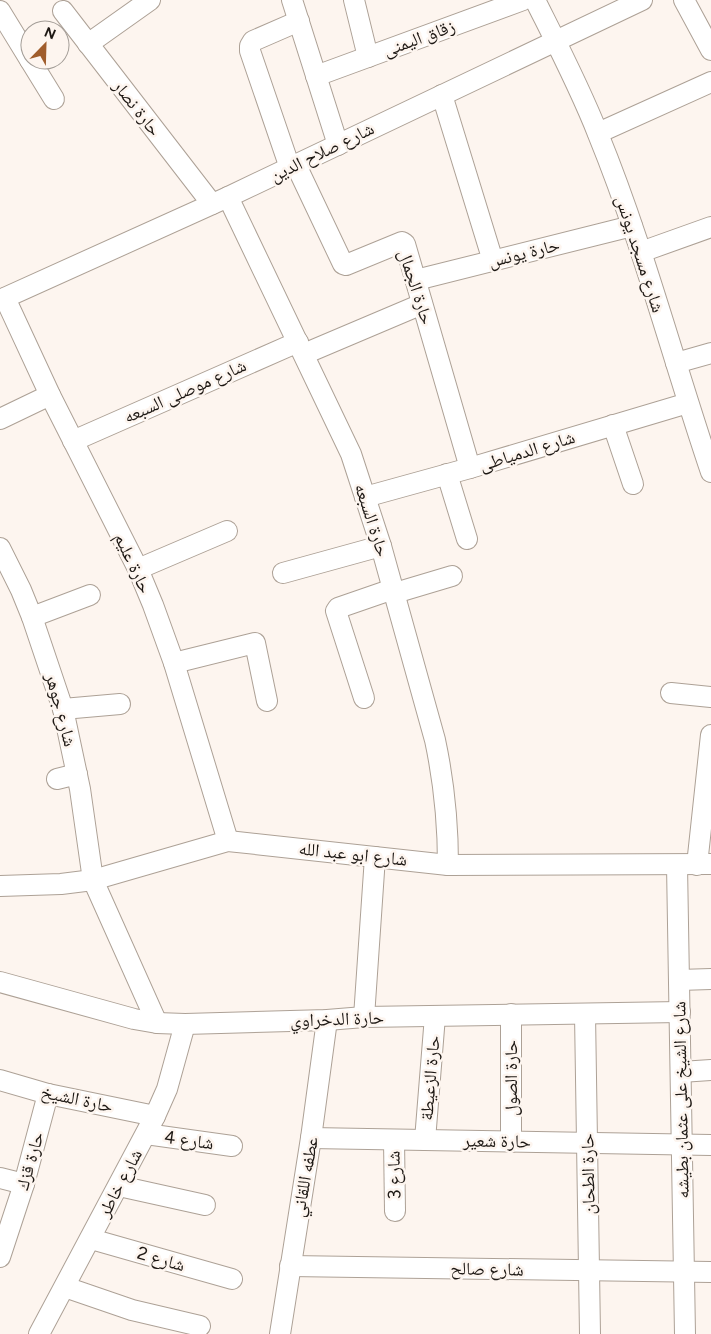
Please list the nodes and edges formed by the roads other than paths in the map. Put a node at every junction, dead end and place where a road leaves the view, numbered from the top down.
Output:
1 (292, 0) edge
2 (354, 0) edge
3 (523, 0) edge
4 (535, 0) edge
5 (642, 0) edge
6 (684, 0) edge
7 (145, 1) edge
8 (0, 11) edge
9 (63, 11) dead end
10 (299, 22) junction
11 (555, 41) junction
12 (20, 44) edge
13 (88, 44) junction
14 (711, 50) edge
15 (368, 57) junction
16 (36, 70) edge
17 (316, 76) junction
18 (711, 82) edge
19 (442, 95) junction
20 (54, 99) dead end
21 (598, 133) junction
22 (338, 145) junction
23 (293, 166) junction
24 (220, 201) junction
25 (632, 226) junction
26 (711, 227) edge
27 (640, 252) junction
28 (493, 261) junction
29 (416, 280) junction
30 (3, 299) edge
31 (422, 304) junction
32 (301, 348) junction
33 (711, 353) edge
34 (676, 363) junction
35 (50, 395) junction
36 (688, 403) junction
37 (0, 418) edge
38 (613, 425) junction
39 (73, 441) junction
40 (470, 468) junction
41 (711, 472) edge
42 (447, 474) junction
43 (633, 484) dead end
44 (365, 497) junction
45 (227, 531) dead end
46 (467, 539) dead end
47 (381, 546) junction
48 (0, 548) edge
49 (138, 569) junction
50 (283, 573) dead end
51 (452, 576) dead end
52 (394, 591) junction
53 (90, 594) dead end
54 (32, 616) junction
55 (174, 663) junction
56 (671, 693) dead end
57 (711, 697) edge
58 (364, 698) dead end
59 (267, 701) dead end
60 (120, 704) dead end
61 (63, 709) junction
62 (711, 735) edge
63 (77, 774) junction
64 (57, 779) dead end
65 (228, 841) junction
66 (375, 857) junction
67 (704, 864) edge
68 (448, 865) junction
69 (677, 865) junction
70 (93, 880) junction
71 (0, 886) edge
72 (711, 979) edge
73 (679, 980) junction
74 (0, 982) edge
75 (680, 1012) junction
76 (511, 1014) junction
77 (585, 1014) junction
78 (435, 1016) junction
79 (364, 1017) junction
80 (327, 1020) junction
81 (157, 1023) junction
82 (185, 1024) junction
83 (711, 1070) edge
84 (681, 1072) junction
85 (0, 1080) edge
86 (48, 1094) junction
87 (151, 1125) junction
88 (311, 1138) junction
89 (394, 1140) junction
90 (424, 1140) junction
91 (511, 1142) junction
92 (587, 1143) junction
93 (682, 1144) junction
94 (711, 1144) edge
95 (232, 1146) dead end
96 (0, 1178) edge
97 (24, 1184) junction
98 (119, 1186) junction
99 (204, 1205) dead end
100 (395, 1211) dead end
101 (91, 1238) junction
102 (0, 1256) edge
103 (290, 1266) junction
104 (589, 1271) junction
105 (684, 1272) junction
106 (711, 1272) edge
107 (232, 1279) dead end
108 (65, 1287) junction
109 (200, 1326) dead end
110 (38, 1334) edge
111 (280, 1334) edge
112 (590, 1334) edge
113 (685, 1334) edge

1 - 10 street
2 - 15 street
3 - 15 street, زقاق اليمنى
4 - 11 street, شارع مسجد يونس
5 - 11 street, شارع صلاح الدين
6 - 14 street
7 - 13 street
8 - 12 street
9 - 13 street, حارة نصار
10 - 17 street
10 - 23 street
11 - 19 street, شارع صلاح الدين
11 - 21 street, شارع مسجد يونس
13 - 24 street, حارة نصار
15 - 17 street, زقاق اليمنى
16 - 20 street
17 - 22 street
18 - 21 street
19 - 22 street, شارع صلاح الدين
19 - 28 street
21 - 25 street, شارع مسجد يونس
22 - 23 street, شارع صلاح الدين
23 - 24 street, شارع صلاح الدين
23 - 29 street, حارة الجمال
24 - 30 street, شارع صلاح الدين
24 - 32 street, حارة السبعه
25 - 27 street, شارع مسجد يونس
25 - 28 street, حارة يونس
26 - 27 street
27 - 34 street, شارع مسجد يونس
28 - 29 street, حارة يونس
29 - 31 street, حارة الجمال
30 - 35 street, حارة عليم
31 - 32 street, شارع موصلى السبعه
31 - 40 street, حارة الجمال
32 - 39 street, شارع موصلى السبعه
32 - 44 street, حارة السبعه
33 - 34 street
34 - 36 street, شارع مسجد يونس
35 - 37 street
35 - 39 street, حارة عليم
36 - 38 street, شارع الدمياطى
36 - 41 street, شارع مسجد يونس
38 - 40 street, شارع الدمياطى
38 - 43 street
39 - 49 street, حارة عليم
40 - 42 street, شارع الدمياطى
42 - 44 street, شارع الدمياطى
42 - 46 street
44 - 47 street, حارة السبعه
45 - 49 street
47 - 50 street
47 - 52 street, حارة السبعه
48 - 54 street, شارع جوهر
49 - 55 street, حارة عليم
51 - 52 street
52 - 58 street
52 - 68 street, حارة السبعه
53 - 54 street
54 - 61 street, شارع جوهر
55 - 59 street
55 - 65 street, حارة عليم
56 - 57 street
60 - 61 street
61 - 63 street, شارع جوهر
62 - 67 street
63 - 64 street
63 - 70 street, شارع جوهر
65 - 66 street, شارع ابو عبد الله
65 - 70 street, شارع ابو عبد الله
66 - 68 street, شارع ابو عبد الله
66 - 79 street
67 - 69 street, شارع ابو عبد الله
68 - 69 street, شارع ابو عبد الله
69 - 73 street, شارع الشيخ على عثمان بطيشه
70 - 71 street, شارع ابو عبد الله
70 - 81 street, شارع جوهر
72 - 73 street
73 - 75 street, شارع الشيخ على عثمان بطيشه
74 - 81 street, حارة الدخراوي
75 - 77 street, حارة الدخراوي
75 - 84 street, شارع الشيخ على عثمان بطيشه
76 - 77 street, حارة الدخراوي
76 - 78 street, حارة الدخراوي
76 - 91 street, حارة الصول
77 - 92 street, حارة الطحان
78 - 79 street, حارة الدخراوي
78 - 90 street, حارة الزعيطة
79 - 80 street, حارة الدخراوي
80 - 82 street, حارة الدخراوي
80 - 88 street, عطفه اللقاني
81 - 82 street, حارة الدخراوي
82 - 87 street, شارع خاطر
83 - 84 street
84 - 93 street, شارع الشيخ على عثمان بطيشه
85 - 86 street, حارة الشيخ
86 - 87 street, حارة الشيخ
86 - 97 street, حارة قزك
87 - 95 street, شارع 4
87 - 98 street, شارع خاطر
88 - 89 street, حارة شعير
88 - 103 street, عطفه اللقاني
89 - 90 street, حارة شعير
89 - 100 street, شارع 3
90 - 91 street, حارة شعير
91 - 92 street, حارة شعير
92 - 93 street, حارة شعير
92 - 104 street, حارة الطحان
93 - 94 street, حارة شعير
93 - 105 street, شارع الشيخ على عثمان بطيشه
96 - 97 street
97 - 102 street, حارة قزك
98 - 99 street
98 - 101 street, شارع خاطر
101 - 107 street, شارع 2
101 - 108 street, شارع خاطر
103 - 104 street, شارع صالح
103 - 111 street, عطفه اللقاني
104 - 105 street, شارع صالح
104 - 112 street, حارة الطحان
105 - 106 street, شارع صالح
105 - 113 street, شارع الشيخ على عثمان بطيشه
108 - 109 street
108 - 110 street, شارع خاطر

